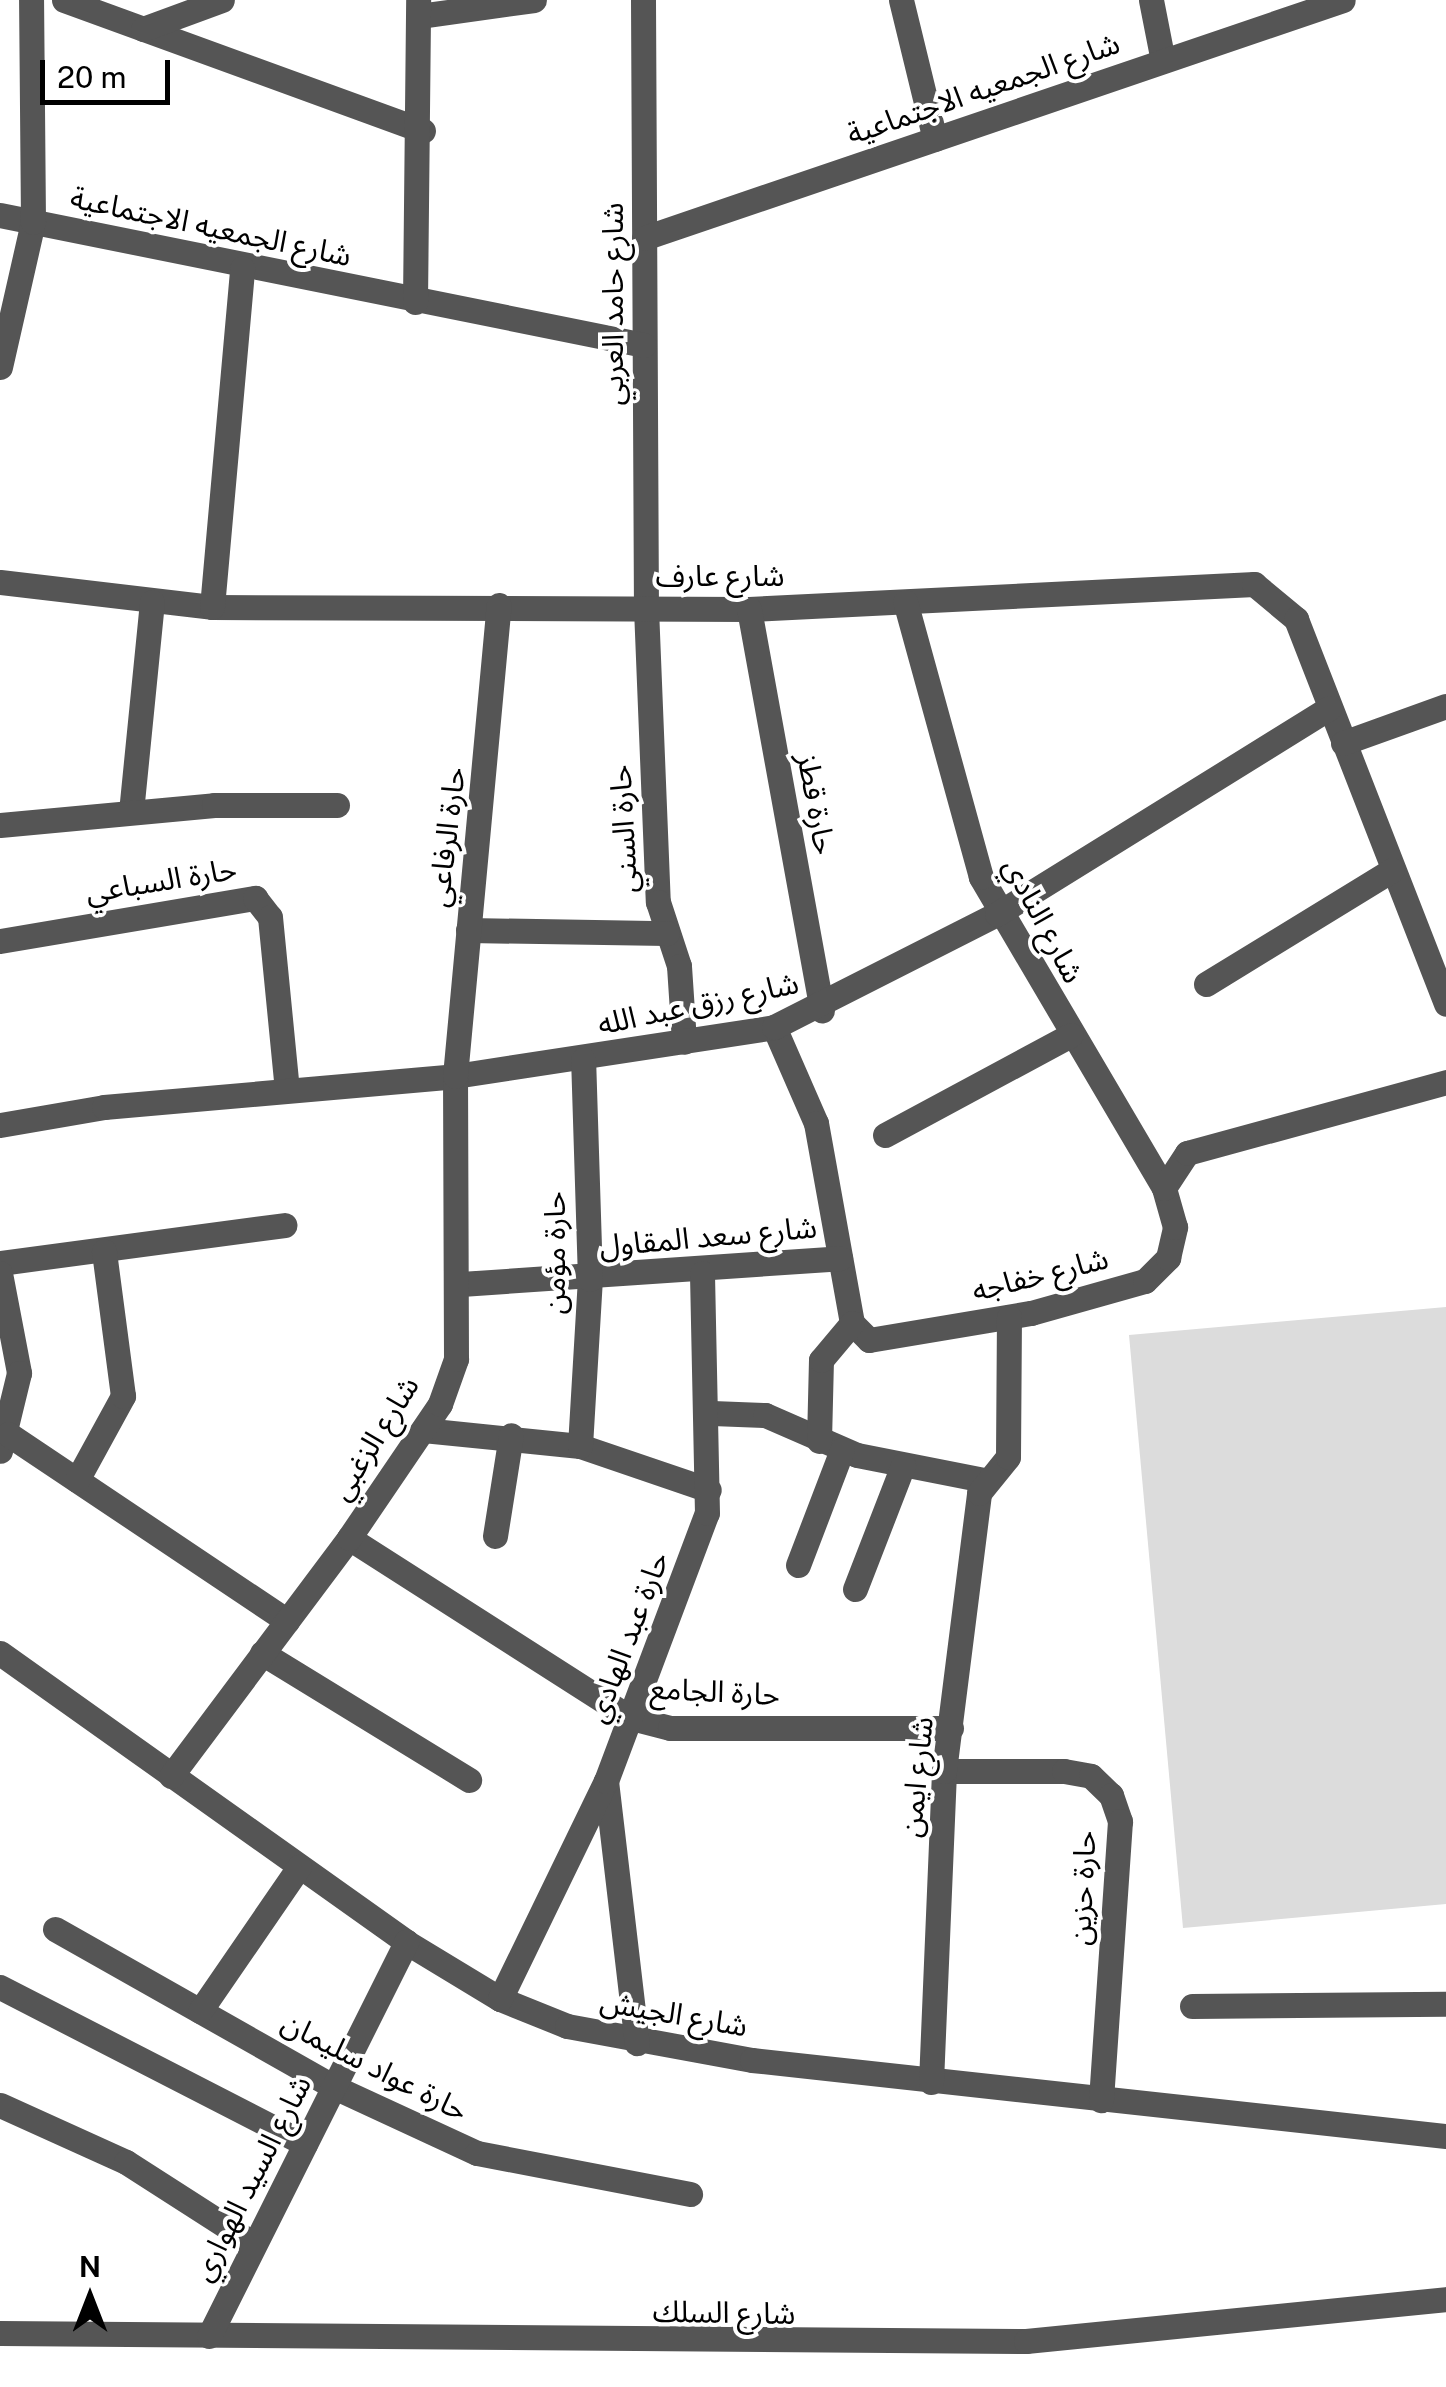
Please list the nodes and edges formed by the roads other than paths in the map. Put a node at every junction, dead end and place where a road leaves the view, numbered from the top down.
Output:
1 (31, 0) edge
2 (64, 0) edge
3 (222, 0) edge
4 (534, 0) edge
5 (642, 0) edge
6 (901, 0) edge
7 (1151, 0) edge
8 (1344, 0) edge
9 (419, 8) edge
10 (142, 28) junction
11 (1163, 62) junction
12 (423, 131) junction
13 (935, 139) junction
14 (0, 215) edge
15 (33, 222) junction
16 (644, 238) junction
17 (242, 268) junction
18 (415, 302) junction
19 (644, 345) junction
20 (0, 367) edge
21 (0, 582) edge
22 (152, 602) junction
23 (904, 602) junction
24 (499, 605) junction
25 (212, 607) junction
26 (646, 608) junction
27 (749, 609) junction
28 (1446, 706) edge
29 (1329, 708) junction
30 (1343, 743) junction
31 (338, 804) dead end
32 (131, 812) junction
33 (0, 826) edge
34 (1392, 870) junction
35 (998, 914) junction
36 (468, 930) junction
37 (668, 933) junction
38 (0, 941) edge
39 (1206, 984) dead end
40 (1446, 1004) edge
41 (822, 1010) junction
42 (774, 1027) junction
43 (1072, 1035) junction
44 (684, 1042) junction
45 (583, 1060) junction
46 (455, 1076) junction
47 (1446, 1082) edge
48 (287, 1090) junction
49 (0, 1126) edge
50 (885, 1135) dead end
51 (1164, 1188) junction
52 (284, 1225) dead end
53 (104, 1251) junction
54 (840, 1258) junction
55 (0, 1263) edge
56 (702, 1273) junction
57 (0, 1274) edge
58 (590, 1279) junction
59 (461, 1284) junction
60 (3, 1312) edge
61 (1009, 1317) junction
62 (852, 1322) junction
63 (712, 1413) junction
64 (6, 1430) edge
65 (423, 1430) junction
66 (510, 1436) junction
67 (580, 1446) junction
68 (830, 1446) junction
69 (904, 1466) junction
70 (76, 1480) junction
71 (983, 1480) junction
72 (709, 1490) junction
73 (495, 1536) dead end
74 (349, 1538) junction
75 (798, 1566) dead end
76 (855, 1589) dead end
77 (287, 1620) junction
78 (0, 1653) edge
79 (262, 1653) junction
80 (631, 1718) junction
81 (951, 1728) junction
82 (944, 1771) junction
83 (170, 1776) junction
84 (470, 1780) dead end
85 (606, 1780) junction
86 (300, 1867) junction
87 (55, 1929) dead end
88 (406, 1942) junction
89 (0, 1987) edge
90 (500, 1999) junction
91 (1446, 2004) edge
92 (1192, 2006) dead end
93 (200, 2010) junction
94 (637, 2043) junction
95 (931, 2082) junction
96 (334, 2087) junction
97 (1101, 2100) junction
98 (0, 2105) edge
99 (1446, 2136) edge
100 (305, 2144) junction
101 (690, 2194) dead end
102 (252, 2243) junction
103 (1446, 2299) edge
104 (0, 2333) edge
105 (208, 2336) junction

1 - 15 street
2 - 10 street
3 - 10 street
4 - 9 street
5 - 16 street, شارع حامد العربي
6 - 13 street
7 - 11 street
8 - 11 street, شارع الجمعيه الاجتماعية
9 - 12 street
10 - 12 street
11 - 13 street, شارع الجمعيه الاجتماعية
12 - 18 street
13 - 16 street, شارع الجمعيه الاجتماعية
14 - 15 street, شارع الجمعيه الاجتماعية
15 - 17 street, شارع الجمعيه الاجتماعية
15 - 20 street
16 - 19 street, شارع حامد العربي
17 - 18 street, شارع الجمعيه الاجتماعية
17 - 25 street
18 - 19 street, شارع الجمعيه الاجتماعية
19 - 26 street, شارع حامد العربي
21 - 22 street, شارع عارف
22 - 25 street, شارع عارف
22 - 32 street
23 - 27 street, شارع عارف
23 - 29 street, شارع عارف
23 - 35 street, شارع النادي
24 - 25 street, شارع عارف
24 - 26 street, شارع عارف
24 - 36 street, حارة الرفاعي
26 - 27 street, شارع عارف
26 - 37 street, حارة السني
27 - 41 street, حارة قطز
28 - 30 street
29 - 30 street, شارع عارف
29 - 35 street, شارع رزق عبد الله
30 - 34 street, شارع عارف
31 - 32 street
32 - 33 street
34 - 39 street
34 - 40 street, شارع عارف
35 - 41 street, شارع رزق عبد الله
35 - 43 street, شارع النادي
36 - 37 street
36 - 46 street, حارة الرفاعي
37 - 44 street, حارة السني
38 - 48 street, حارة السباعي
41 - 42 street, شارع رزق عبد الله
42 - 44 street, شارع رزق عبد الله
42 - 54 street
43 - 50 street
43 - 51 street, شارع النادي
44 - 45 street, شارع رزق عبد الله
45 - 46 street, شارع رزق عبد الله
45 - 58 street, حارة مؤمن
46 - 48 street, شارع رزق عبد الله
46 - 59 street, شارع الزغبي
47 - 51 street
48 - 49 street, شارع رزق عبد الله
51 - 61 street, شارع خفاجه
52 - 53 street
53 - 55 street
53 - 70 street
54 - 56 street, شارع سعد المقاول
54 - 62 street
56 - 58 street, شارع سعد المقاول
56 - 63 street, حارة عبد الهادي
57 - 60 street
58 - 59 street, شارع سعد المقاول
58 - 67 street, حارة مؤمن
59 - 65 street, شارع الزغبي
60 - 64 street
61 - 62 street, شارع خفاجه
61 - 71 street, شارع ايمن
62 - 68 street
63 - 68 street
63 - 72 street, حارة عبد الهادي
64 - 70 street
65 - 66 street
65 - 74 street, شارع الزغبي
66 - 67 street
66 - 73 street
67 - 72 street
68 - 69 street
68 - 75 street
69 - 71 street
69 - 76 street
70 - 77 street
71 - 81 street, شارع ايمن
72 - 80 street, حارة عبد الهادي
74 - 77 street, شارع الزغبي
74 - 80 street, حارة الجامع
77 - 79 street, شارع الزغبي
78 - 83 street, شارع الجيش
79 - 83 street, شارع الزغبي
79 - 84 street
80 - 81 street, حارة الجامع
80 - 85 street, حارة عبد الهادي
81 - 82 street, شارع ايمن
82 - 95 street, شارع ايمن
82 - 97 street, حارة حزين
83 - 86 street, شارع الجيش
85 - 90 street, حارة عبد الهادي
85 - 94 street
86 - 88 street, شارع الجيش
86 - 93 street
87 - 93 street, حارة عواد سليمان
88 - 90 street, شارع الجيش
88 - 96 street, شارع السيد الهواري
89 - 100 street
90 - 94 street, شارع الجيش
91 - 92 street
93 - 96 street, حارة عواد سليمان
94 - 95 street, شارع الجيش
95 - 97 street, شارع الجيش
96 - 100 street, شارع السيد الهواري
96 - 101 street, حارة عواد سليمان
97 - 99 street, شارع الجيش
98 - 102 street
100 - 102 street, شارع السيد الهواري
102 - 105 street, شارع السيد الهواري
103 - 105 street, شارع السلك
104 - 105 street, شارع السلك

